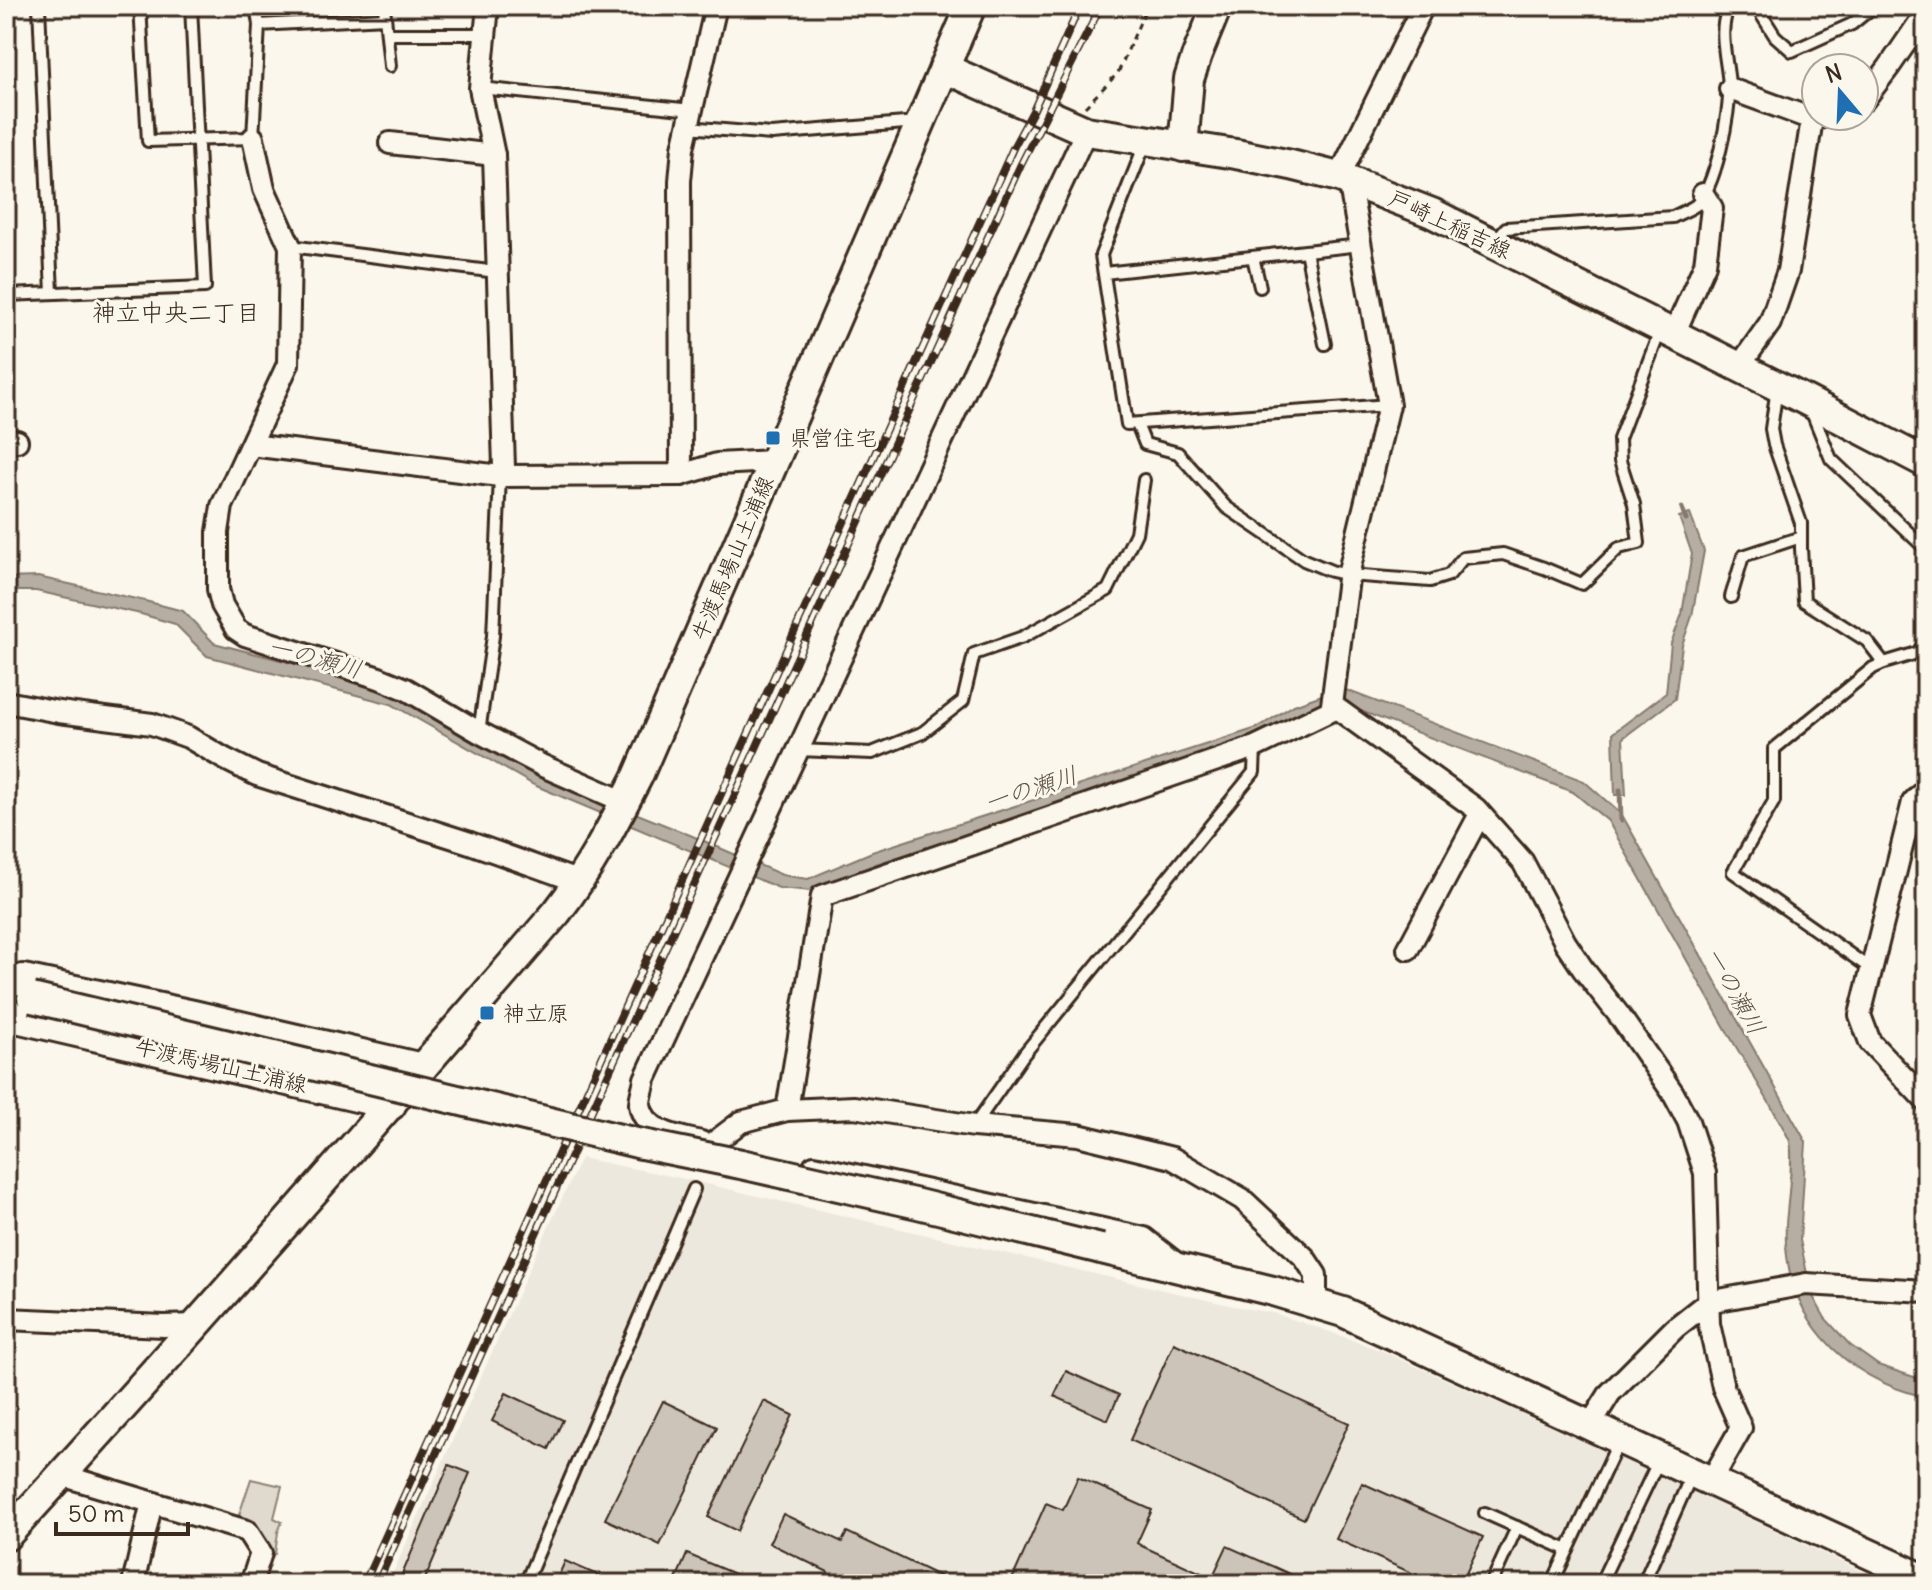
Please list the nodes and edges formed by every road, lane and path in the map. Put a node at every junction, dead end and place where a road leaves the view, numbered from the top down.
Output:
1 (39, 6) edge
2 (140, 6) edge
3 (191, 6) edge
4 (256, 6) edge
5 (488, 6) edge
6 (716, 6) edge
7 (971, 6) edge
8 (1147, 6) edge
9 (1217, 6) edge
10 (1423, 6) edge
11 (1730, 6) edge
12 (1756, 6) edge
13 (1874, 6) edge
14 (384, 12) edge
15 (1926, 13) edge
16 (259, 25) junction
17 (387, 34) junction
18 (485, 34) junction
19 (390, 66) dead end
20 (944, 68) junction
21 (1880, 79) edge
22 (480, 88) junction
23 (1730, 89) junction
24 (1800, 112) edge
25 (690, 119) junction
26 (921, 121) junction
27 (1077, 128) junction
28 (1817, 132) edge
29 (253, 138) junction
30 (198, 139) junction
31 (1146, 141) junction
32 (390, 143) dead end
33 (1183, 147) junction
34 (494, 155) junction
35 (1346, 179) junction
36 (1703, 194) junction
37 (1493, 244) junction
38 (1361, 245) junction
39 (290, 246) junction
40 (1306, 251) junction
41 (1253, 257) junction
42 (497, 272) junction
43 (1104, 273) junction
44 (1260, 287) dead end
45 (52, 293) junction
46 (6, 295) edge
47 (1668, 331) junction
48 (1325, 344) dead end
49 (1739, 367) junction
50 (1777, 386) junction
51 (1807, 401) junction
52 (1389, 405) junction
53 (1137, 424) junction
54 (251, 445) junction
55 (773, 461) junction
56 (1926, 463) edge
57 (681, 475) junction
58 (500, 476) junction
59 (1144, 480) dead end
60 (1801, 537) junction
61 (1926, 549) edge
62 (1348, 575) junction
63 (1731, 597) dead end
64 (1926, 642) edge
65 (1884, 663) junction
66 (6, 702) edge
67 (1336, 708) junction
68 (479, 732) junction
69 (1255, 747) junction
70 (798, 750) junction
71 (1926, 789) edge
72 (625, 802) junction
73 (1480, 814) junction
74 (580, 882) junction
75 (1408, 949) dead end
76 (1871, 969) junction
77 (6, 982) edge
78 (19, 995) edge
79 (6, 1010) edge
80 (422, 1068) junction
81 (1926, 1101) edge
82 (391, 1105) junction
83 (787, 1110) junction
84 (974, 1126) junction
85 (712, 1144) junction
86 (694, 1189) dead end
87 (1186, 1271) junction
88 (1926, 1291) edge
89 (1708, 1302) junction
90 (1316, 1304) junction
91 (6, 1319) edge
92 (197, 1325) junction
93 (1590, 1425) junction
94 (1621, 1439) junction
95 (1661, 1457) junction
96 (61, 1475) junction
97 (1702, 1476) junction
98 (152, 1502) junction
99 (1485, 1513) dead end
100 (1517, 1527) junction
101 (6, 1536) edge
102 (1568, 1550) junction
103 (1926, 1580) edge
104 (133, 1584) edge
105 (251, 1584) edge
106 (525, 1584) edge
107 (1491, 1584) edge
108 (1552, 1584) edge
109 (1600, 1584) edge
110 (1643, 1584) edge

1 - 45 lane
2 - 30 lane
3 - 30 lane
4 - 16 lane
5 - 18 street
6 - 25 street
7 - 20 main road, 牛渡馬場山土浦線
8 - 27 path
9 - 33 main road
10 - 35 street
11 - 23 lane
12 - 13 lane
14 - 16 lane
14 - 17 lane
15 - 21 street
16 - 29 lane
17 - 18 lane
17 - 19 lane
18 - 22 street
20 - 26 main road, 牛渡馬場山土浦線
20 - 27 main road, 戸崎上稲吉線
22 - 25 lane
22 - 34 street
23 - 24 street
23 - 36 lane
25 - 26 lane
25 - 57 street
26 - 55 main road, 牛渡馬場山土浦線
27 - 31 main road, 戸崎上稲吉線
27 - 70 street
28 - 49 street
29 - 30 lane
29 - 39 street
30 - 45 lane
31 - 33 main road, 戸崎上稲吉線
31 - 43 lane
32 - 34 street
33 - 35 main road, 戸崎上稲吉線
34 - 42 street
35 - 37 main road, 戸崎上稲吉線
35 - 38 street
36 - 37 lane
36 - 47 street
37 - 47 main road, 戸崎上稲吉線
38 - 40 lane
38 - 52 street
39 - 42 lane
39 - 54 street
40 - 41 lane
40 - 48 lane
41 - 43 lane
41 - 44 lane
42 - 58 street
43 - 53 lane
45 - 46 lane
47 - 49 main road, 戸崎上稲吉線
47 - 62 lane
49 - 50 main road, 戸崎上稲吉線
50 - 51 main road, 戸崎上稲吉線
50 - 60 lane
51 - 56 main road, 戸崎上稲吉線
51 - 61 lane
52 - 53 lane
52 - 62 street
53 - 62 lane
54 - 58 street
54 - 68 street
55 - 57 street
55 - 72 main road, 牛渡馬場山土浦線
57 - 58 street
58 - 68 lane
59 - 70 lane
60 - 63 lane
60 - 65 lane
62 - 67 street
64 - 65 lane
65 - 76 lane
66 - 74 street
67 - 69 street
67 - 73 street
68 - 72 street
69 - 83 street
69 - 84 lane
70 - 85 street
71 - 76 street
72 - 74 main road, 牛渡馬場山土浦線
73 - 75 street
73 - 89 street
74 - 80 main road, 牛渡馬場山土浦線
76 - 81 street
77 - 80 main road, 牛渡馬場山土浦線
78 - 87 main road, bridge
79 - 82 main road, 牛渡馬場山土浦線
80 - 82 main road, 牛渡馬場山土浦線
82 - 92 main road
83 - 84 street
83 - 85 street
84 - 90 street
85 - 87 street
86 - 106 lane
87 - 90 main road
88 - 89 street
89 - 93 street
89 - 97 street
90 - 93 main road
91 - 92 street
92 - 96 main road
93 - 94 main road
94 - 95 main road
94 - 102 lane
95 - 97 main road
95 - 109 lane
96 - 98 street
96 - 101 main road
97 - 103 main road
97 - 110 lane
98 - 104 street
98 - 105 street
99 - 100 lane
100 - 102 lane
100 - 107 lane
102 - 108 lane

